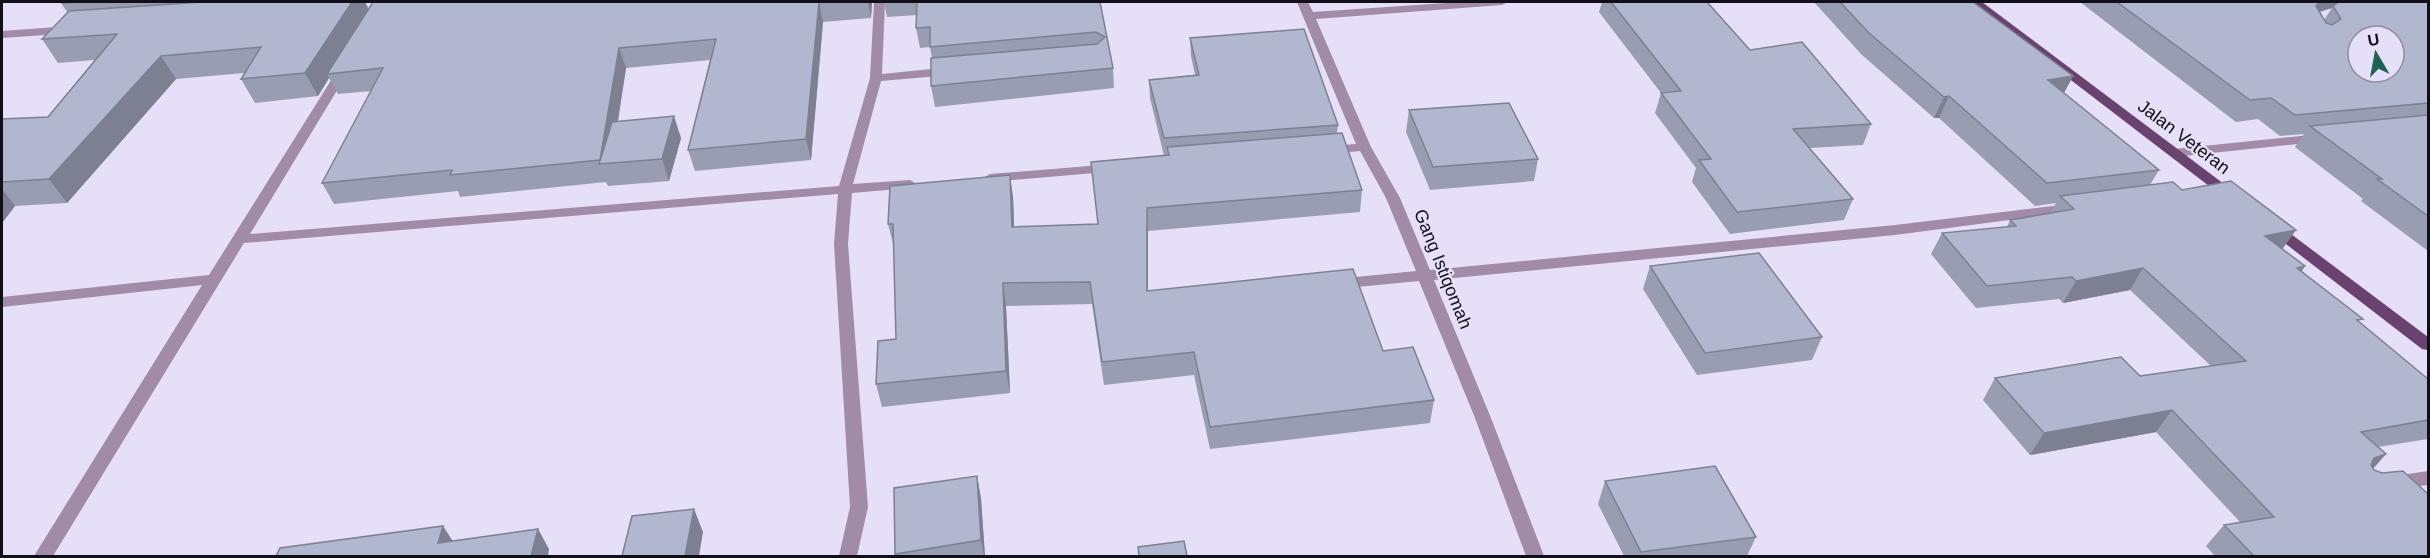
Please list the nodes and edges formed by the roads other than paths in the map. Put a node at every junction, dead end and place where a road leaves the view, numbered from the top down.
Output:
1 (879, 2) edge
2 (1303, 2) edge
3 (1502, 2) edge
4 (1975, 2) edge
5 (1310, 16) junction
6 (82, 30) edge
7 (2, 35) edge
8 (353, 55) edge
9 (969, 69) edge
10 (876, 78) junction
11 (2339, 136) edge
12 (1364, 147) junction
13 (1317, 151) edge
14 (2174, 153) junction
15 (1128, 167) edge
16 (975, 179) edge
17 (928, 183) edge
18 (2222, 189) junction
19 (845, 190) junction
20 (2199, 192) edge
21 (2241, 203) edge
22 (2082, 207) edge
23 (2260, 218) edge
24 (240, 240) junction
25 (1425, 274) junction
26 (216, 279) junction
27 (1320, 285) edge
28 (2, 302) edge
29 (2428, 345) edge
30 (2428, 478) edge
31 (2373, 484) edge
32 (43, 556) edge
33 (848, 556) edge
34 (1535, 556) edge

1 - 10 street
2 - 5 street, Gang Istiqomah
3 - 5 street
4 - 14 main road, Jalan Veteran
5 - 12 street, Gang Istiqomah
6 - 7 street
8 - 24 street
9 - 10 street
10 - 19 street
11 - 14 street
12 - 13 street
12 - 25 street, Gang Istiqomah
14 - 18 main road, Jalan Veteran
15 - 16 street
17 - 19 street
18 - 20 street
18 - 21 main road, Jalan Veteran
19 - 24 street
19 - 33 street
22 - 25 street
23 - 29 main road
24 - 26 street
25 - 27 street
25 - 34 street, Gang Istiqomah
26 - 28 street
26 - 32 street
30 - 31 street

